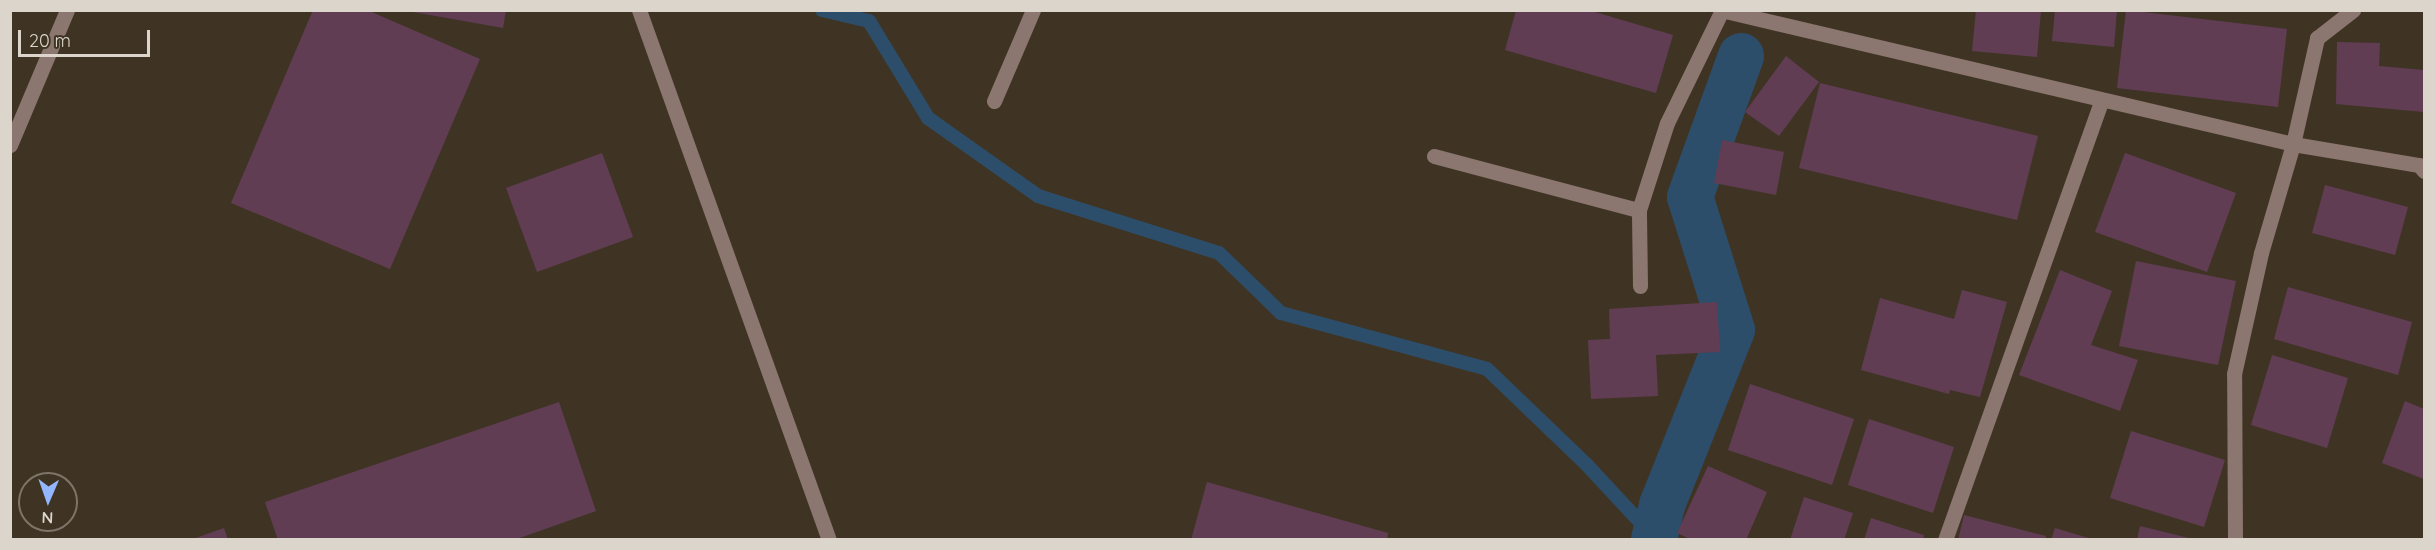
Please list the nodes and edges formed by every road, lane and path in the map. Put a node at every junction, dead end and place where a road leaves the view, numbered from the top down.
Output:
1 (67, 10) edge
2 (639, 10) edge
3 (1033, 10) edge
4 (2354, 10) edge
5 (1722, 11) edge
6 (2103, 100) junction
7 (994, 101) dead end
8 (2293, 144) junction
9 (10, 145) edge
10 (1434, 156) dead end
11 (2424, 171) edge
12 (1639, 210) junction
13 (1640, 286) dead end
14 (829, 540) edge
15 (1945, 540) edge
16 (2235, 540) edge

1 - 9 street
2 - 14 street
3 - 7 street
4 - 8 street
5 - 6 street
5 - 12 street
6 - 8 street
6 - 15 street
8 - 11 street
8 - 16 street
10 - 12 street
12 - 13 street

